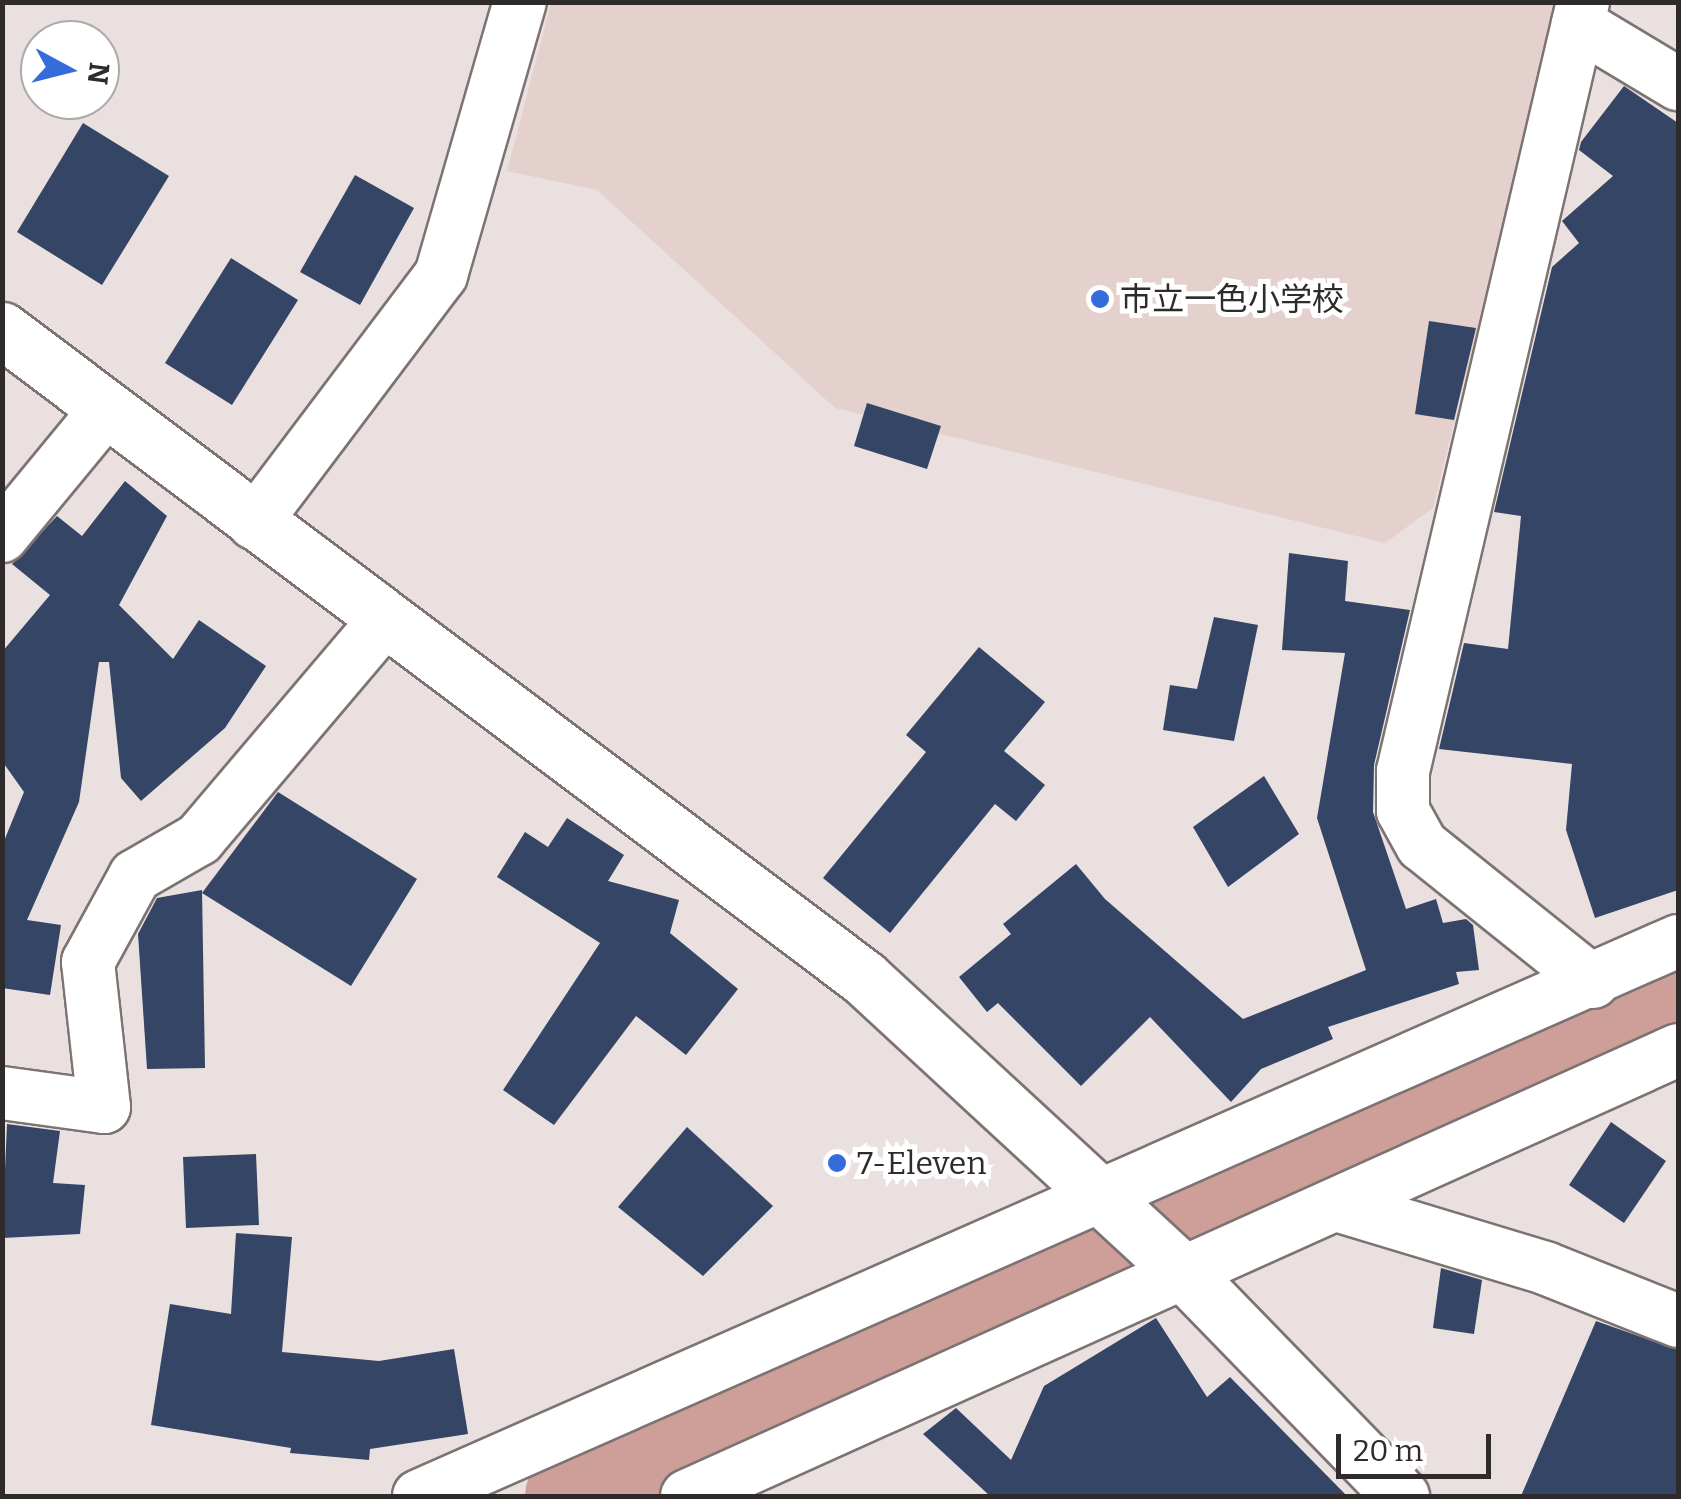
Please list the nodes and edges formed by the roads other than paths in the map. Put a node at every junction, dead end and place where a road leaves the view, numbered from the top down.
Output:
1 (520, 2) edge
2 (1580, 13) edge
3 (1678, 84) edge
4 (2, 330) edge
5 (106, 410) junction
6 (254, 523) junction
7 (2, 536) edge
8 (386, 620) junction
9 (1678, 941) edge
10 (1592, 982) junction
11 (1678, 1050) edge
12 (2, 1092) edge
13 (1104, 1198) junction
14 (1340, 1206) junction
15 (1187, 1276) junction
16 (1678, 1322) edge
17 (419, 1496) edge
18 (687, 1496) edge
19 (1401, 1496) edge

1 - 6 street
2 - 3 street
2 - 10 street
4 - 5 street
5 - 6 street
5 - 7 street
6 - 8 street
8 - 12 street
8 - 13 street
9 - 10 street
10 - 13 street
11 - 14 street
13 - 15 street
13 - 17 street
14 - 15 street
14 - 16 street
15 - 18 street
15 - 19 street

